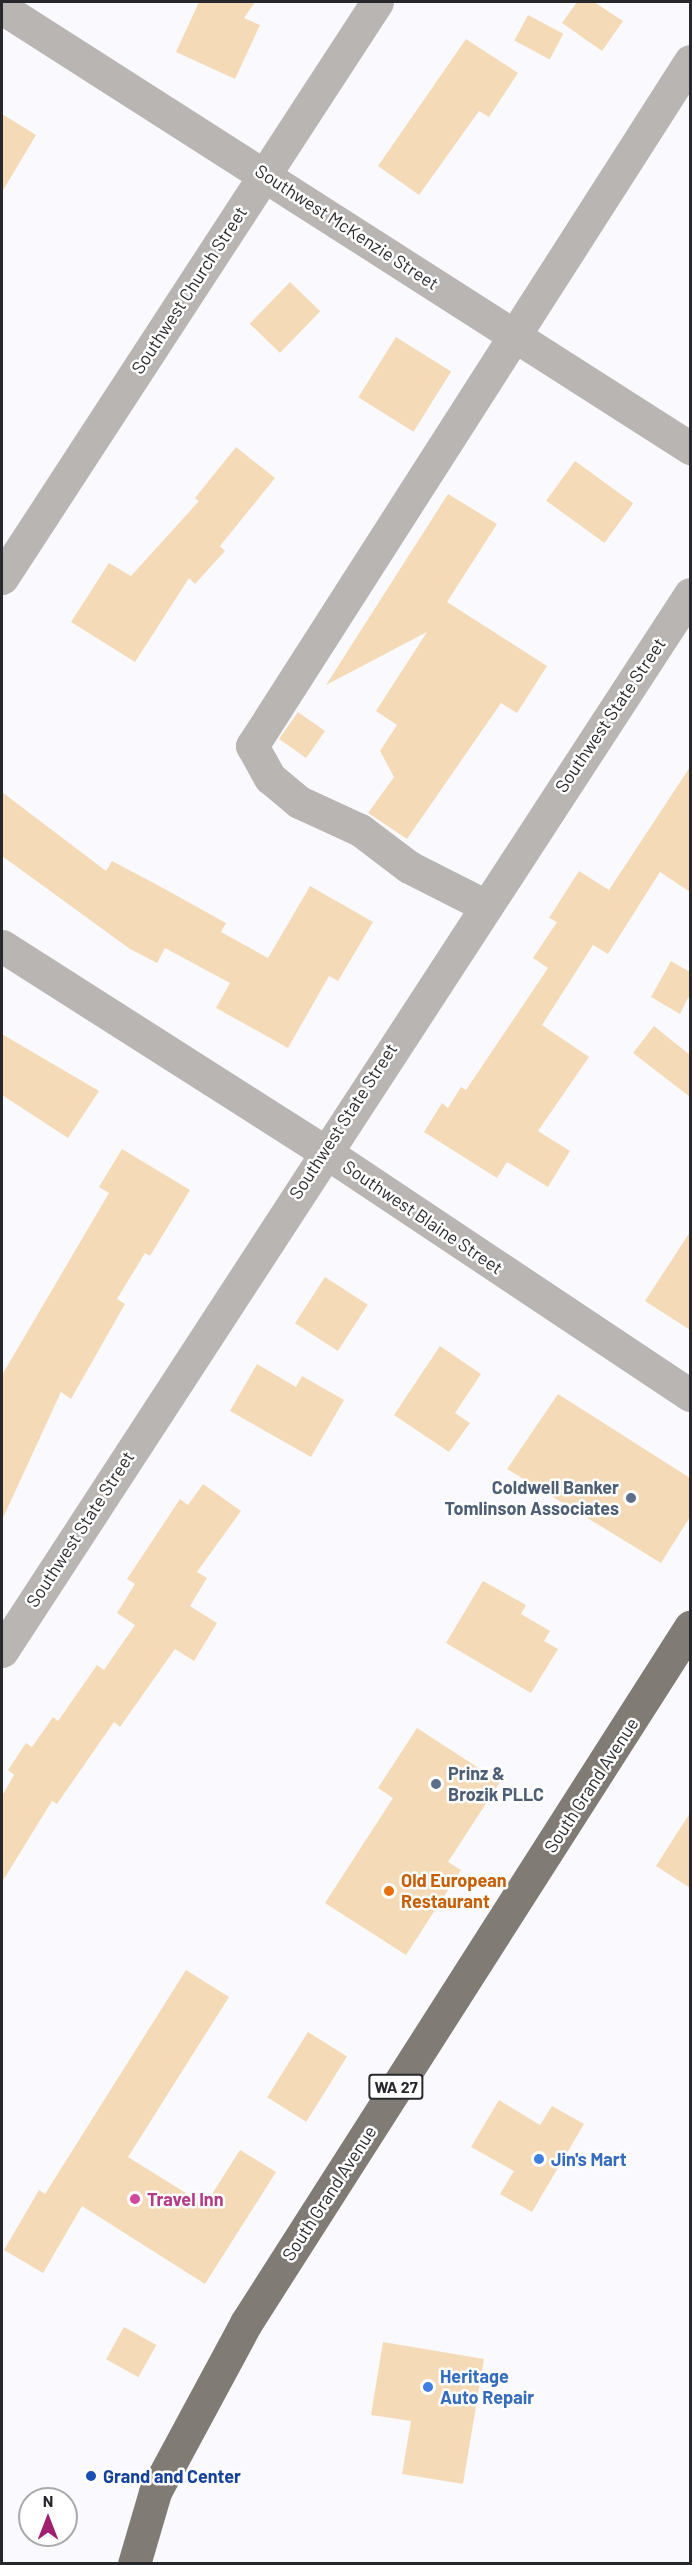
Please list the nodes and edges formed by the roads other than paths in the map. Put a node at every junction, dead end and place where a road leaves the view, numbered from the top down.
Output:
1 (377, 2) edge
2 (2, 8) edge
3 (690, 61) edge
4 (264, 174) junction
5 (514, 335) junction
6 (690, 448) edge
7 (2, 578) edge
8 (690, 594) edge
9 (484, 905) junction
10 (2, 946) edge
11 (324, 1151) junction
12 (690, 1395) edge
13 (690, 1627) edge
14 (2, 1651) edge
15 (134, 2564) edge

1 - 4 street, Southwest Church Street
2 - 4 street, Southwest McKenzie Street
3 - 5 street
4 - 5 street, Southwest McKenzie Street
4 - 7 street, Southwest Church Street
5 - 6 street, Southwest McKenzie Street
5 - 9 street
8 - 9 street, Southwest State Street
9 - 11 street, Southwest State Street
10 - 11 street, Southwest Blaine Street
11 - 12 street, Southwest Blaine Street
11 - 14 street, Southwest State Street
13 - 15 main road, South Grand Avenue / WA 27

